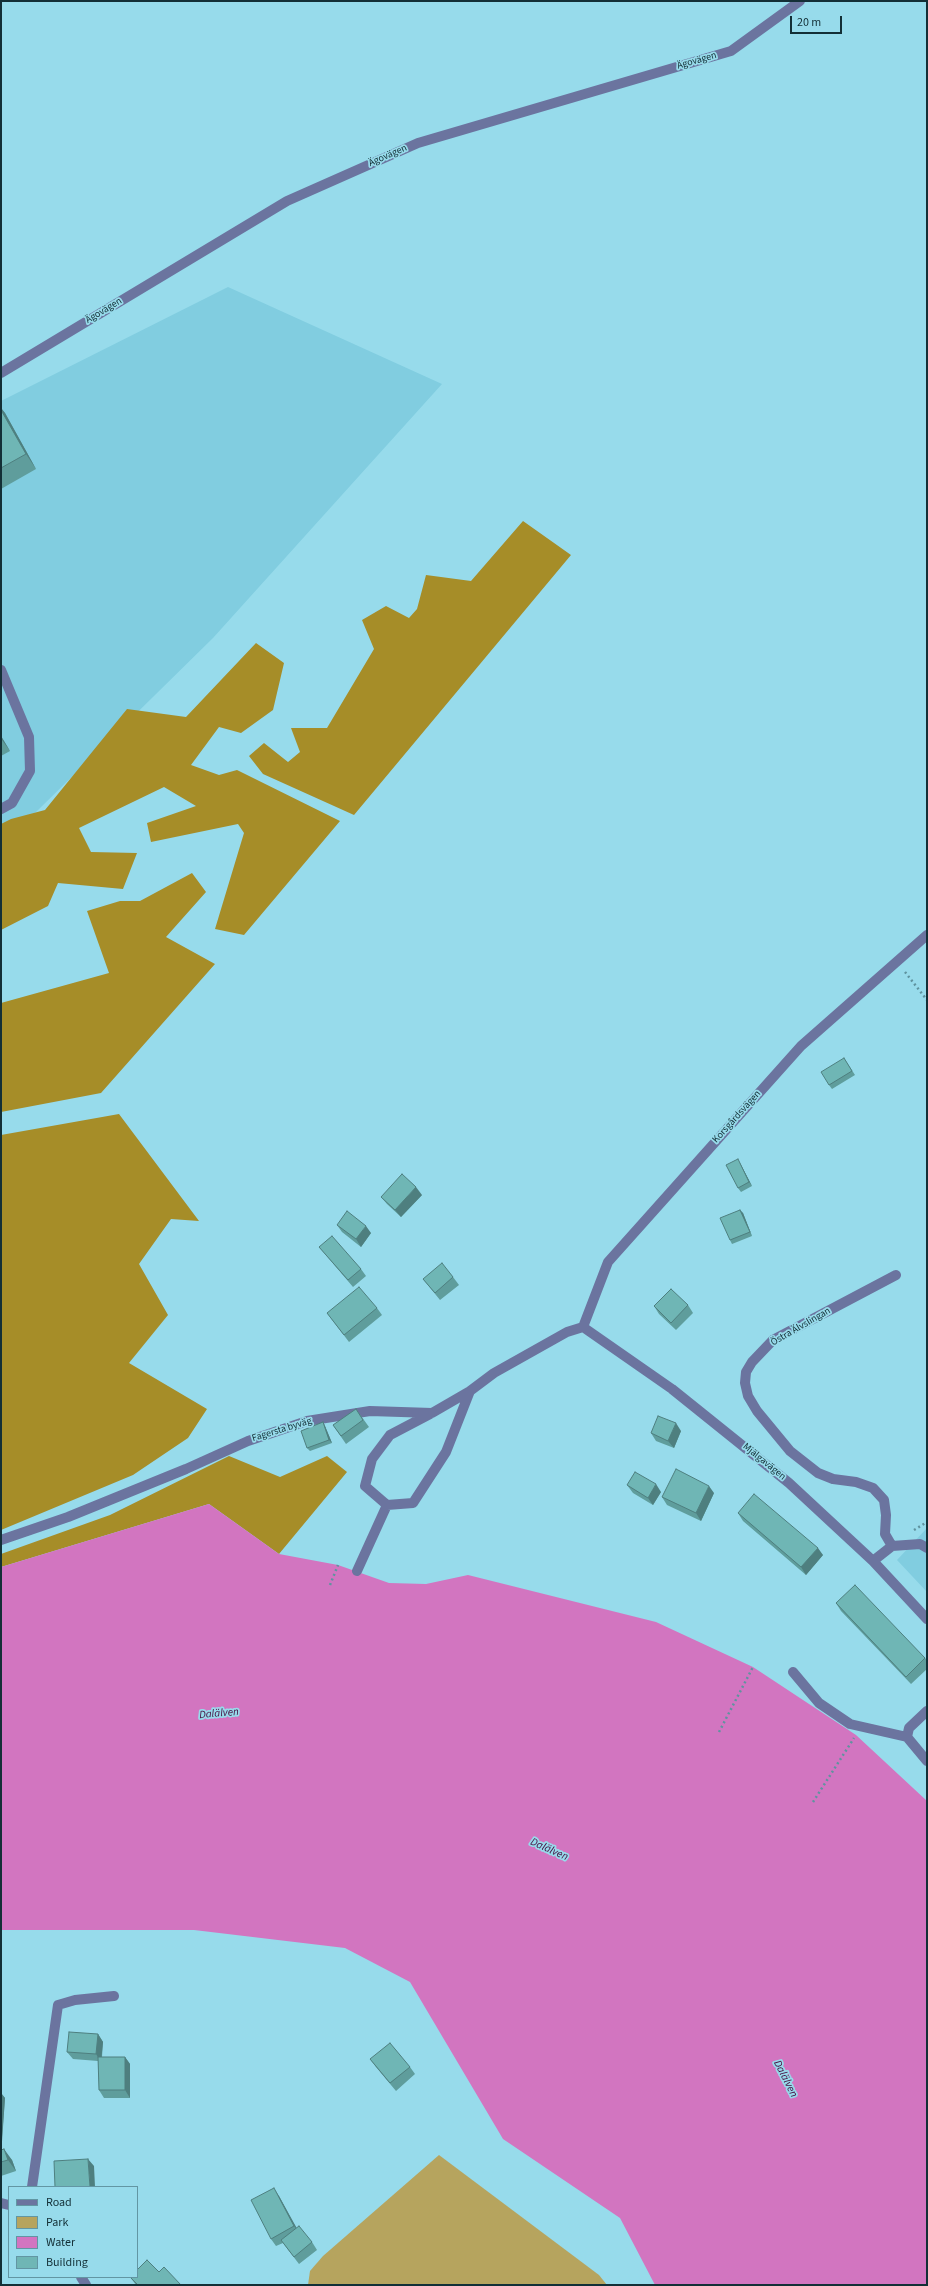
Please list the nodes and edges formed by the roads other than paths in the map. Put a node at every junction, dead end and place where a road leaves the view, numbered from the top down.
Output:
1 (800, 1) edge
2 (1, 374) edge
3 (1, 670) edge
4 (1, 809) edge
5 (927, 935) edge
6 (896, 1275) dead end
7 (583, 1327) junction
8 (470, 1391) junction
9 (432, 1413) junction
10 (387, 1505) junction
11 (1, 1540) edge
12 (892, 1546) junction
13 (927, 1548) edge
14 (873, 1561) junction
15 (357, 1571) dead end
16 (927, 1619) edge
17 (793, 1672) dead end
18 (927, 1711) edge
19 (907, 1737) junction
20 (927, 1761) edge
21 (114, 1996) dead end
22 (32, 2186) edge

1 - 2 street, Ägovägen
3 - 4 street
5 - 7 street, Korsgårdsvägen
6 - 12 street, Östra Älvslingan
7 - 8 street
7 - 14 street, Mjälgavägen
8 - 9 street
8 - 10 street
9 - 10 street
9 - 11 street, Fagersta byväg
10 - 15 street
12 - 13 street
12 - 14 street
14 - 16 street, Mjälgavägen
17 - 19 street
18 - 19 street
19 - 20 street
21 - 22 street

